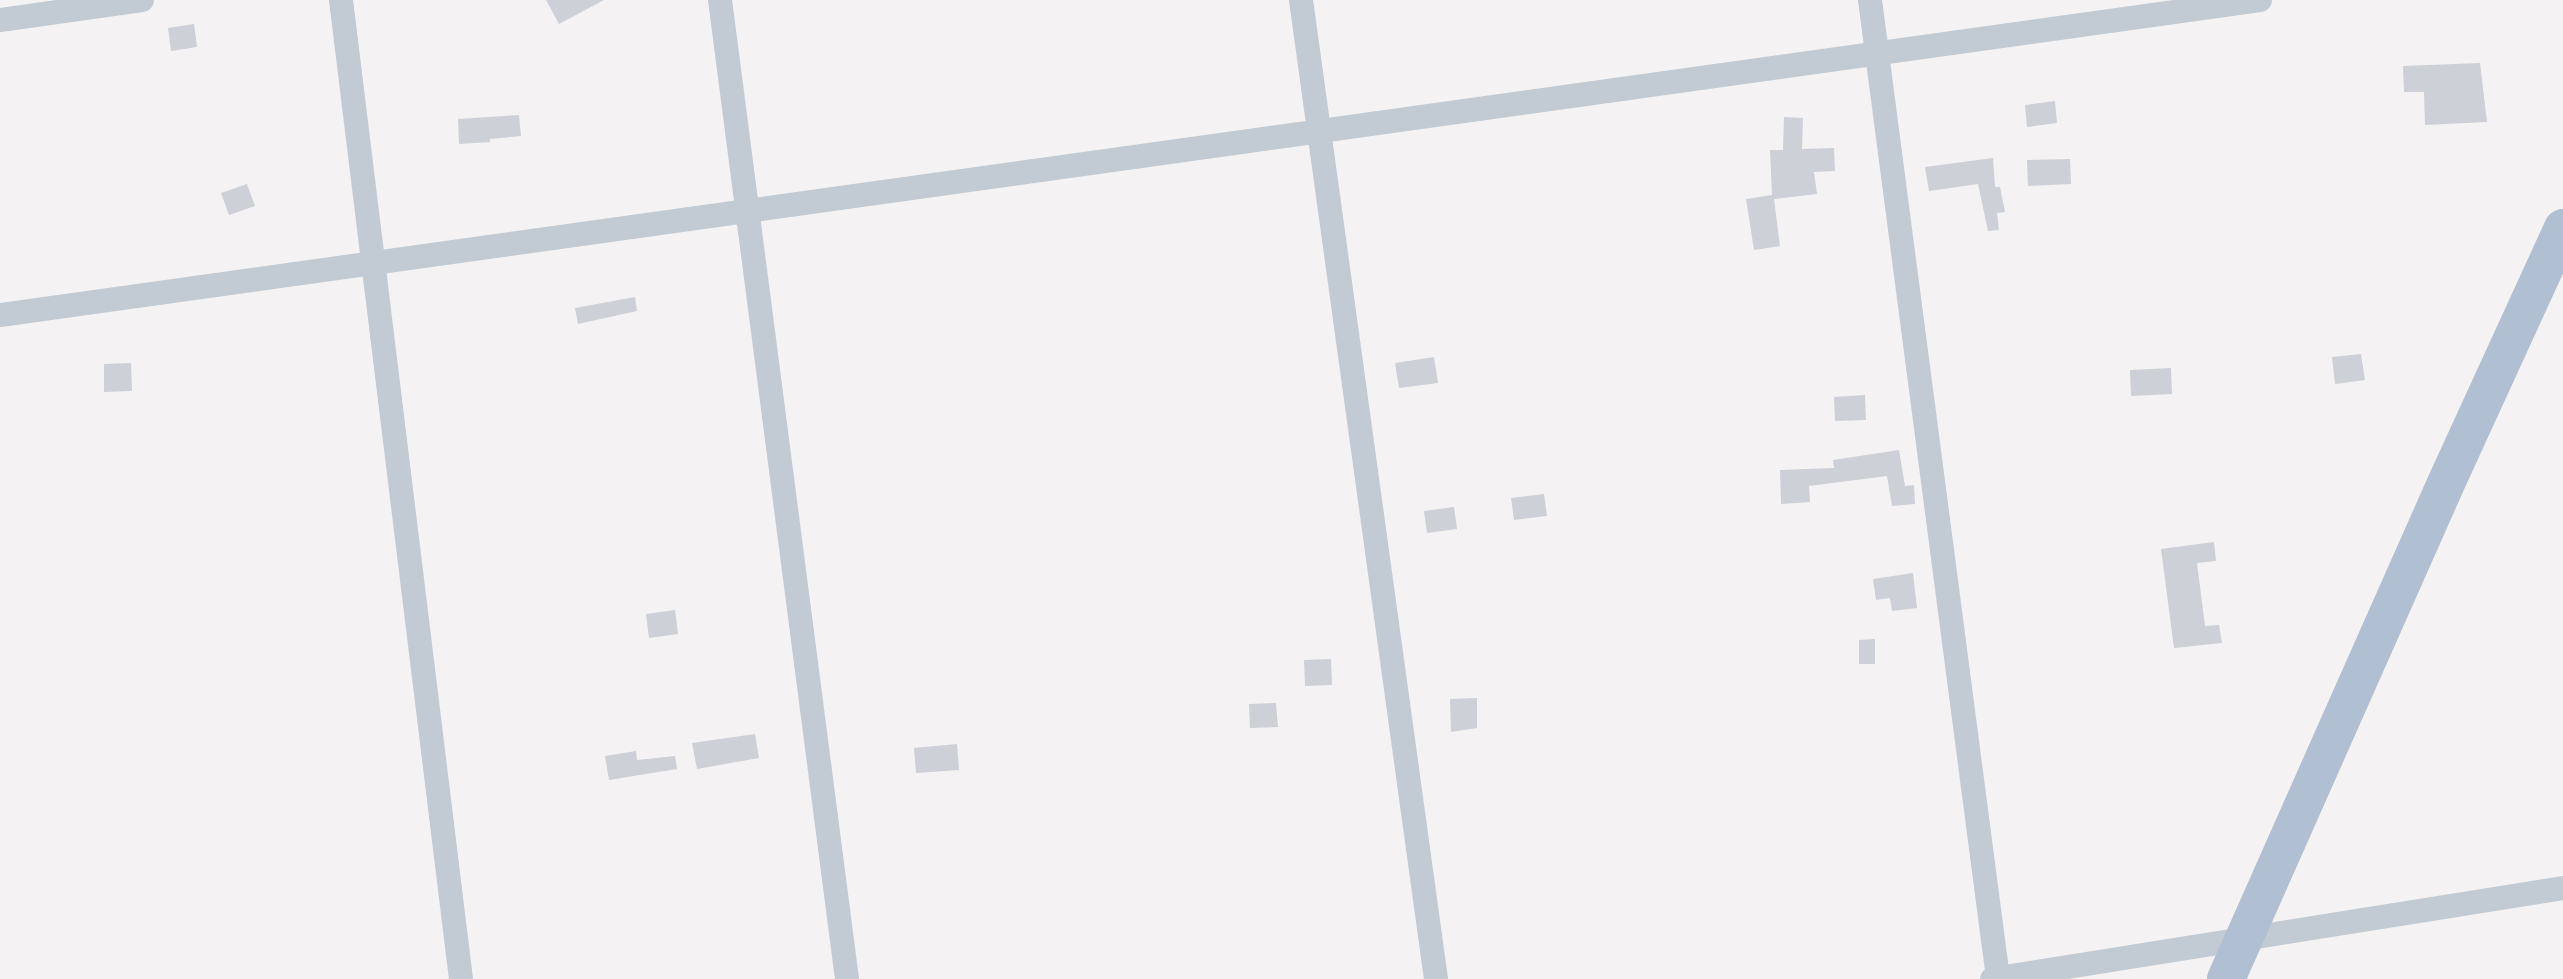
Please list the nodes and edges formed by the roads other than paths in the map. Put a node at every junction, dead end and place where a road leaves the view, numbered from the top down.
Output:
1 (142, 0) edge
2 (341, 0) edge
3 (720, 0) edge
4 (1301, 0) edge
5 (1870, 0) edge
6 (2260, 0) edge
7 (0, 20) edge
8 (1877, 53) junction
9 (1319, 131) junction
10 (748, 210) junction
11 (2563, 228) edge
12 (373, 263) junction
13 (0, 315) edge
14 (2563, 888) edge
15 (2244, 939) junction
16 (1998, 978) edge
17 (461, 979) edge
18 (847, 979) edge
19 (1436, 979) edge
20 (1992, 979) edge
21 (2226, 979) edge

1 - 7 street
2 - 12 street
3 - 10 street
4 - 9 street
5 - 8 street
6 - 8 street
8 - 9 street
8 - 16 street
9 - 10 street
9 - 19 street
10 - 12 street
10 - 18 street
11 - 15 main road
12 - 13 street
12 - 17 street
14 - 15 street
15 - 16 street
15 - 21 main road
16 - 20 street

